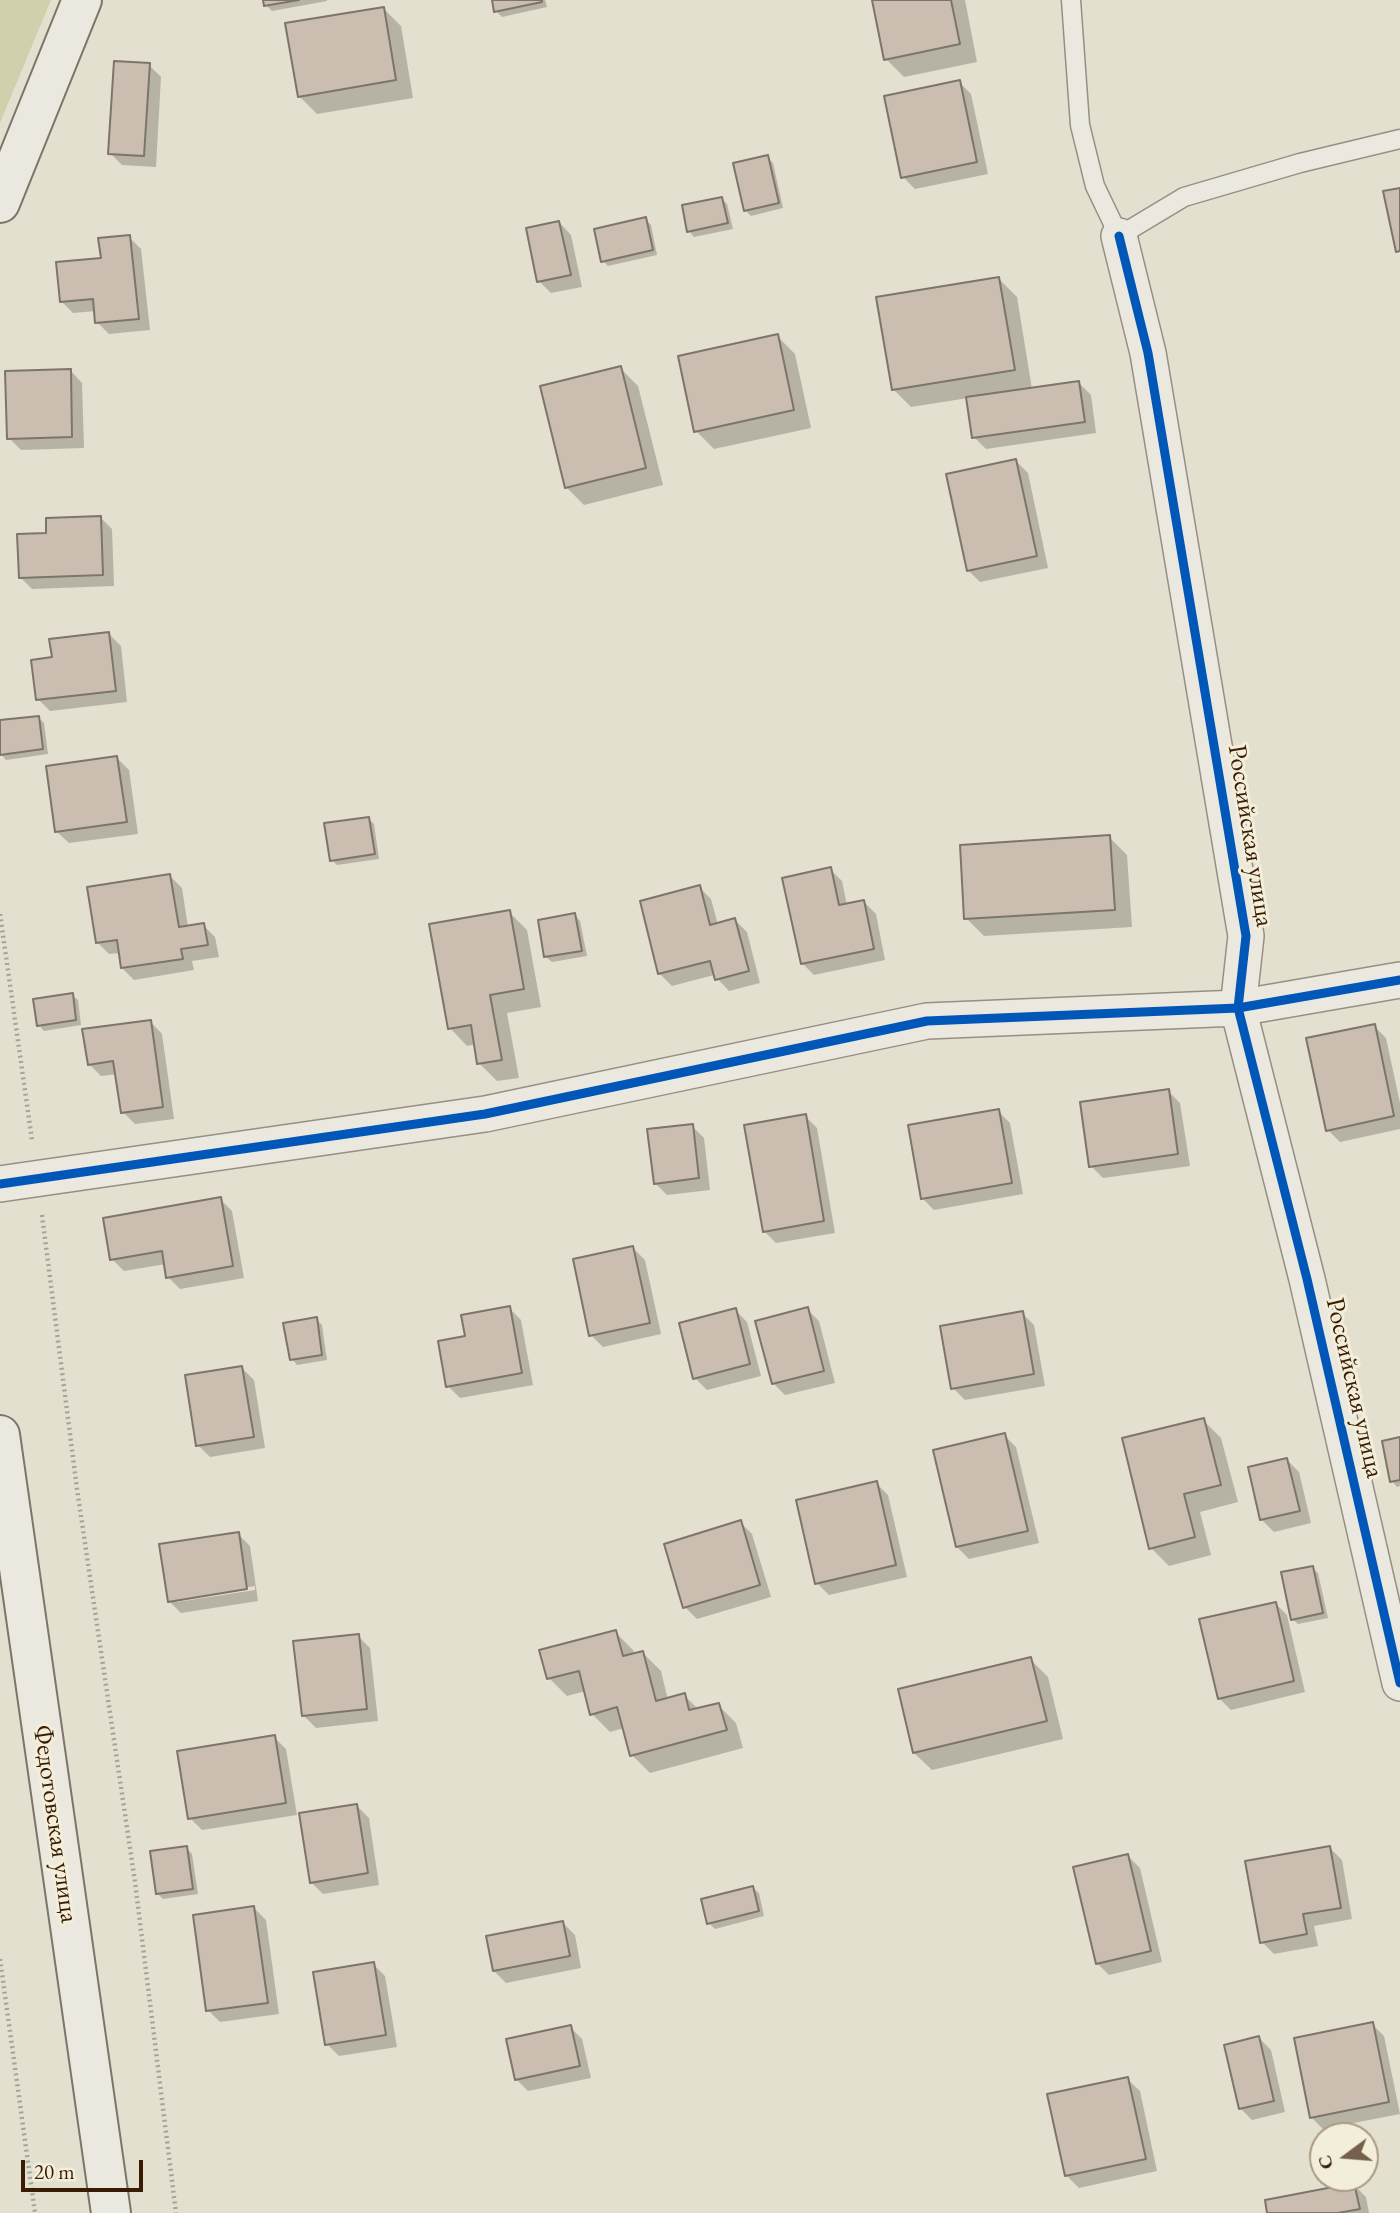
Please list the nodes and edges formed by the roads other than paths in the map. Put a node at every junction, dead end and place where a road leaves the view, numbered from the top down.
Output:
1 (82, 0) edge
2 (1071, 0) edge
3 (1400, 139) edge
4 (0, 203) edge
5 (1119, 236) junction
6 (1400, 980) edge
7 (1238, 1008) junction
8 (0, 1184) edge
9 (0, 1435) edge
10 (1400, 1683) edge
11 (111, 2213) edge

1 - 4 main road
2 - 5 lane
3 - 5 lane
5 - 7 street, Российская улица
6 - 7 street
7 - 8 street
7 - 10 street, Российская улица
9 - 11 main road, Федотовская улица

